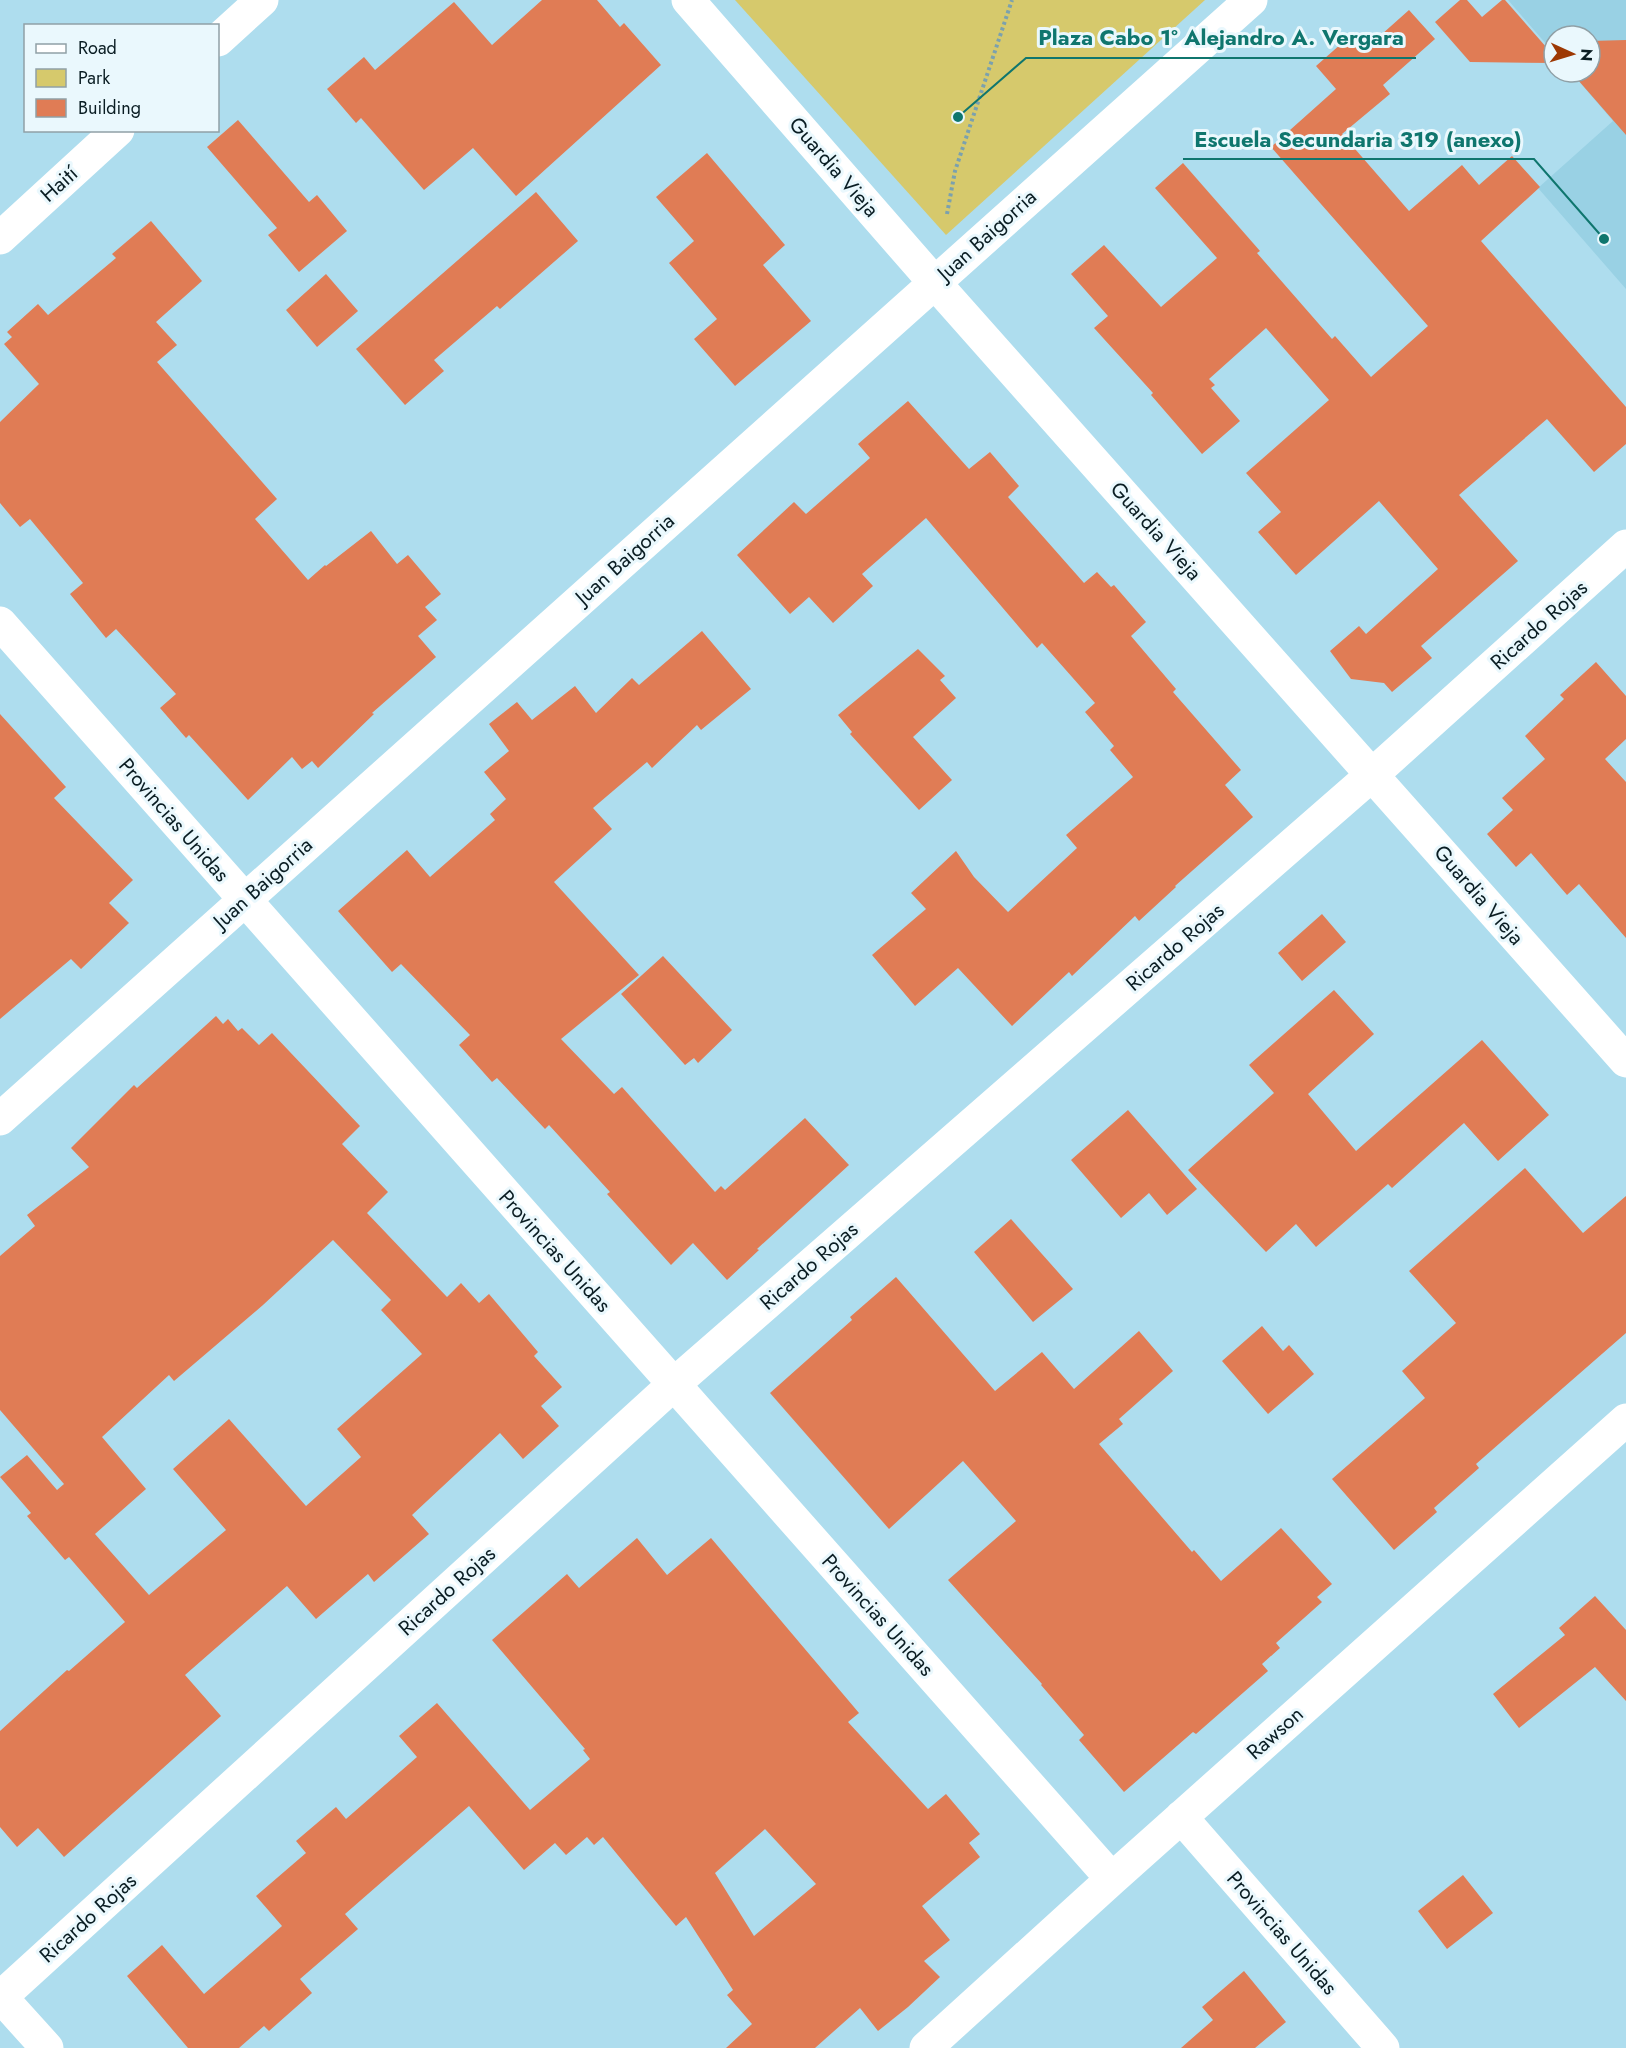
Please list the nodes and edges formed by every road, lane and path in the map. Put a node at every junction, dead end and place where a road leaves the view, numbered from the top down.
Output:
1 (261, 0) edge
2 (688, 0) edge
3 (1012, 0) edge
4 (1251, 0) edge
5 (219, 39) edge
6 (116, 132) edge
7 (947, 216) dead end
8 (0, 238) edge
9 (934, 282) junction
10 (1626, 546) edge
11 (0, 623) edge
12 (1373, 774) junction
13 (244, 899) junction
14 (1626, 1062) edge
15 (0, 1119) edge
16 (674, 1385) junction
17 (1626, 1420) edge
18 (1181, 1817) junction
19 (1112, 1879) junction
20 (1, 1996) edge
21 (47, 2048) edge
22 (926, 2048) edge
23 (1383, 2048) edge

1 - 5 street
2 - 9 street, Guardia Vieja
3 - 7 path
4 - 9 street, Juan Baigorria
6 - 8 street, Haití
9 - 12 street, Guardia Vieja
9 - 13 street, Juan Baigorria
10 - 12 street, Ricardo Rojas
11 - 13 street, Provincias Unidas
12 - 14 street, Guardia Vieja
12 - 16 street, Ricardo Rojas
13 - 15 street, Juan Baigorria
13 - 16 street, Provincias Unidas
16 - 19 street, Provincias Unidas
16 - 20 street, Ricardo Rojas
17 - 18 street, Rawson
18 - 19 street, Rawson
18 - 23 street, Provincias Unidas
19 - 22 street, Rawson
20 - 21 street

